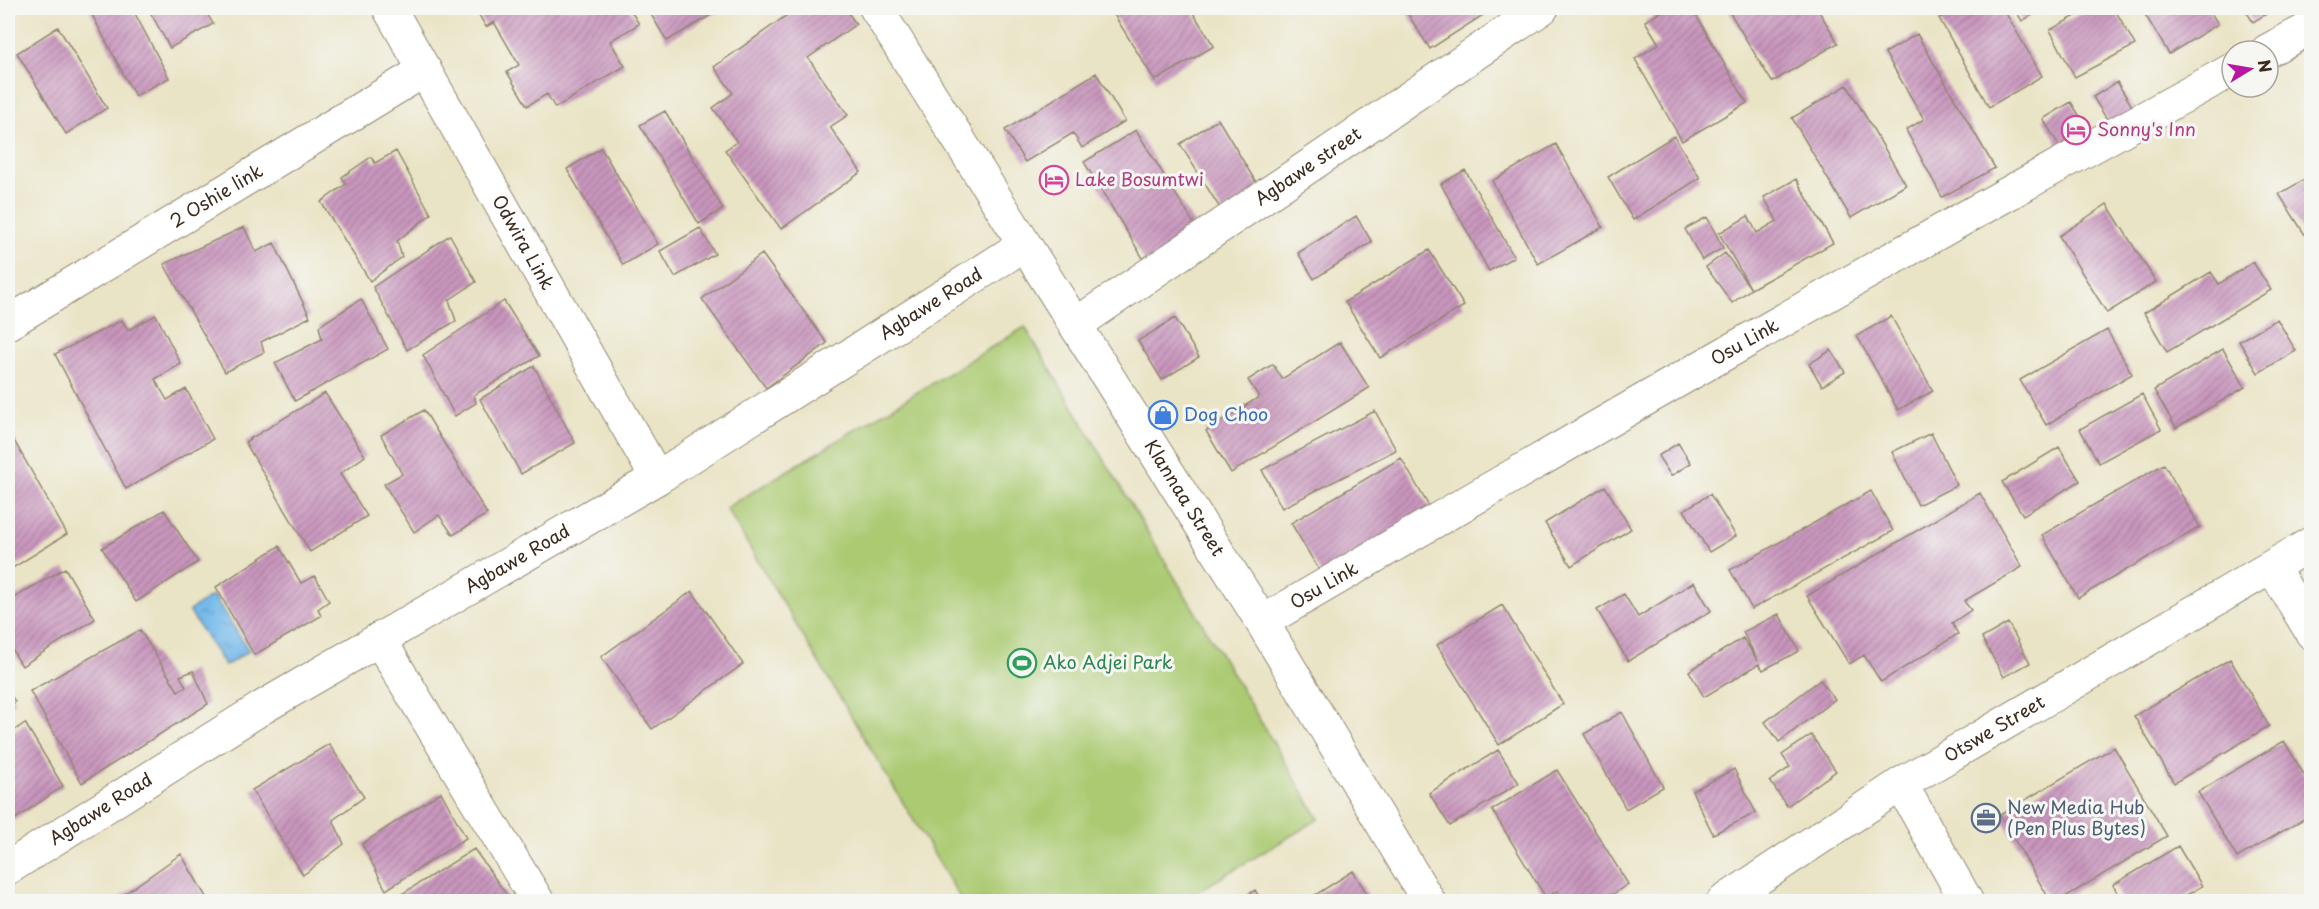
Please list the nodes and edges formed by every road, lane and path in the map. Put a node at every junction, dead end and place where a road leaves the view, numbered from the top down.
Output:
1 (389, 8) edge
2 (876, 8) edge
3 (1542, 8) edge
4 (2312, 27) edge
5 (2280, 44) edge
6 (425, 70) junction
7 (2220, 77) edge
8 (1024, 245) junction
9 (8, 322) edge
10 (1075, 325) junction
11 (657, 478) junction
12 (2312, 543) edge
13 (2273, 568) junction
14 (1262, 622) junction
15 (2312, 633) edge
16 (379, 639) junction
17 (1901, 784) junction
18 (8, 868) edge
19 (538, 902) edge
20 (1429, 902) edge
21 (1723, 902) edge
22 (1967, 902) edge

1 - 6 street, Odwira Link
2 - 8 street, Klannaa Street
3 - 10 street, Agbawe street
4 - 5 street
6 - 9 street, 2 Oshie link
6 - 11 street, Odwira Link
7 - 14 street, Osu Link
8 - 10 street, Klannaa Street
8 - 11 street, Agbawe Road
10 - 14 street, Klannaa Street
11 - 16 street, Agbawe Road
12 - 13 street, Otswe Street
13 - 15 street
13 - 17 street, Otswe Street
14 - 20 street, Klannaa Street
16 - 18 street, Agbawe Road
16 - 19 street
17 - 21 street, Otswe Street
17 - 22 street

